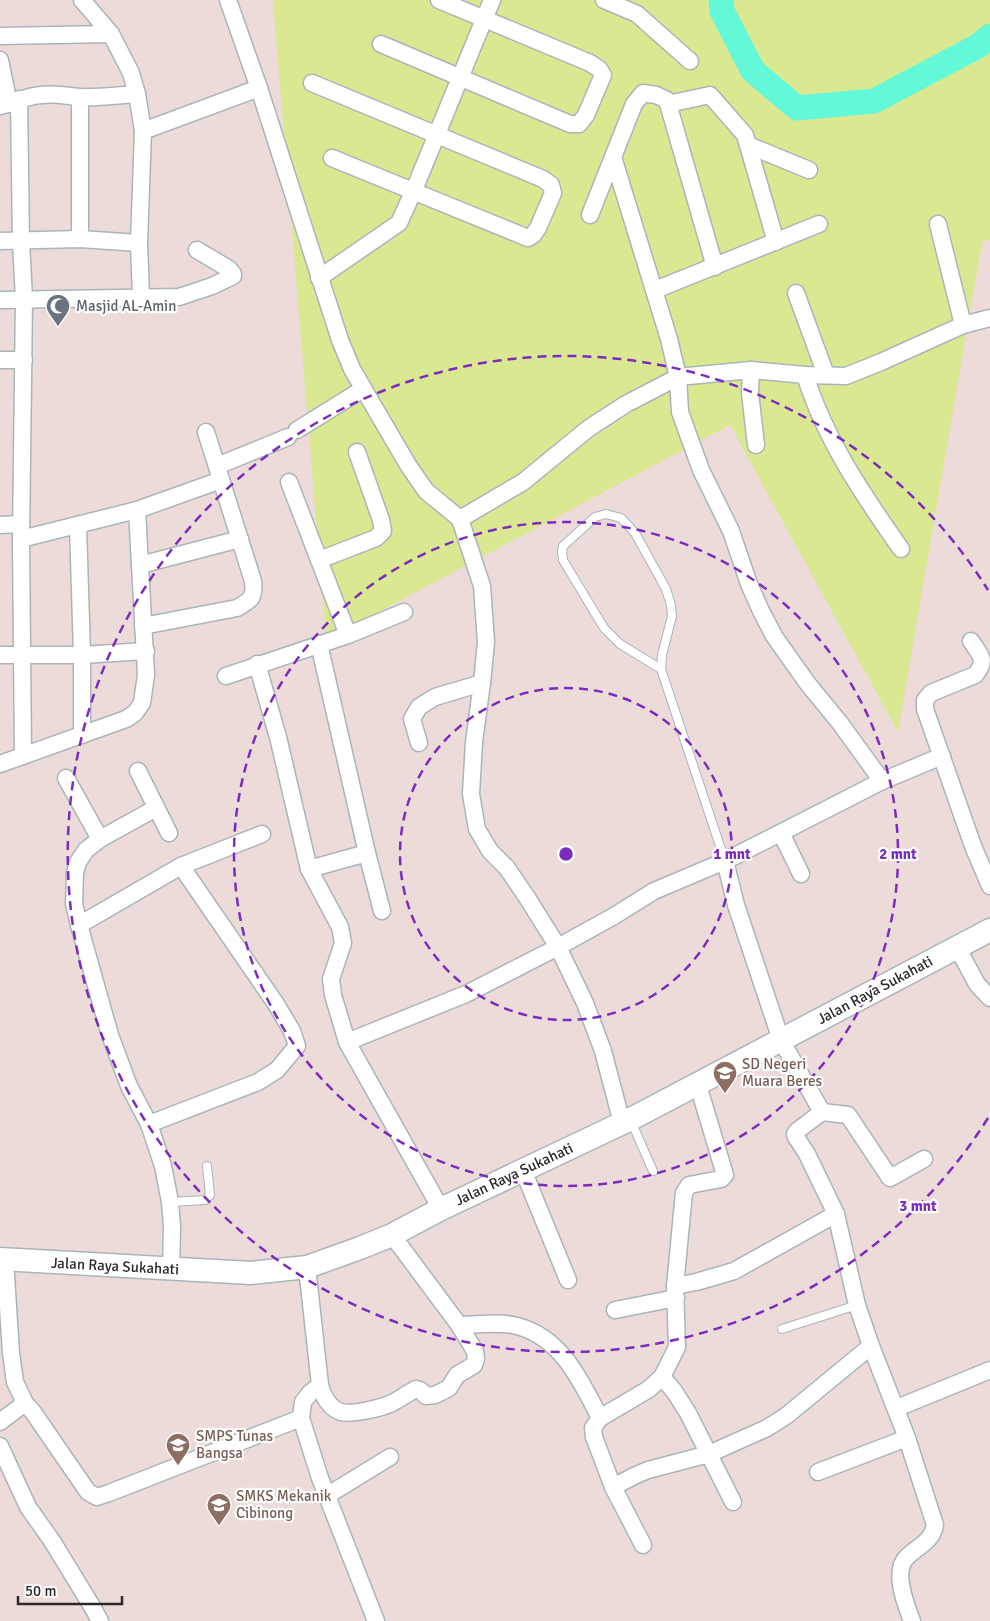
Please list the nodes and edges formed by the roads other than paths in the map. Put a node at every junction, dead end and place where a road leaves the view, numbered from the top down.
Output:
1 (82, 0) edge
2 (228, 0) edge
3 (439, 0) edge
4 (492, 0) edge
5 (604, 0) edge
6 (640, 7) edge
7 (484, 20) junction
8 (111, 34) junction
9 (0, 36) edge
10 (381, 44) dead end
11 (0, 60) edge
12 (690, 61) dead end
13 (460, 78) junction
14 (312, 83) dead end
15 (259, 88) junction
16 (137, 94) junction
17 (80, 97) junction
18 (9, 103) edge
19 (668, 104) junction
20 (143, 131) junction
21 (437, 134) junction
22 (748, 145) junction
23 (613, 157) junction
24 (332, 158) dead end
25 (809, 170) dead end
26 (414, 190) junction
27 (590, 215) dead end
28 (820, 224) dead end
29 (938, 224) dead end
30 (80, 239) junction
31 (0, 241) edge
32 (21, 242) junction
33 (776, 242) junction
34 (140, 243) junction
35 (197, 250) dead end
36 (715, 267) junction
37 (319, 278) junction
38 (655, 290) junction
39 (796, 293) dead end
40 (141, 296) junction
41 (24, 299) junction
42 (0, 300) edge
43 (990, 318) edge
44 (963, 325) junction
45 (0, 360) edge
46 (24, 360) junction
47 (751, 370) junction
48 (805, 375) junction
49 (826, 375) junction
50 (678, 377) junction
51 (363, 389) junction
52 (206, 432) dead end
53 (756, 445) dead end
54 (357, 452) dead end
55 (219, 473) junction
56 (289, 482) dead end
57 (137, 510) junction
58 (460, 519) junction
59 (0, 525) edge
60 (78, 525) junction
61 (21, 532) junction
62 (240, 539) junction
63 (900, 549) dead end
64 (318, 560) junction
65 (140, 565) junction
66 (404, 612) dead end
67 (143, 626) junction
68 (348, 635) junction
69 (971, 641) dead end
70 (319, 644) junction
71 (146, 651) junction
72 (21, 654) junction
73 (0, 655) edge
74 (82, 655) junction
75 (257, 664) junction
76 (661, 669) junction
77 (226, 676) dead end
78 (482, 683) junction
79 (82, 735) junction
80 (419, 743) dead end
81 (24, 756) junction
82 (942, 756) junction
83 (0, 764) edge
84 (138, 771) dead end
85 (66, 778) dead end
86 (882, 781) junction
87 (156, 808) junction
88 (169, 833) dead end
89 (781, 833) junction
90 (262, 834) dead end
91 (100, 839) junction
92 (367, 853) junction
93 (725, 861) junction
94 (181, 866) junction
95 (309, 869) junction
96 (801, 874) dead end
97 (990, 886) edge
98 (382, 911) dead end
99 (79, 925) junction
100 (990, 930) edge
101 (558, 947) junction
102 (957, 947) junction
103 (990, 998) edge
104 (781, 1040) junction
105 (348, 1042) junction
106 (698, 1085) junction
107 (822, 1112) junction
108 (626, 1121) junction
109 (150, 1124) junction
110 (924, 1159) dead end
111 (207, 1166) dead end
112 (523, 1170) junction
113 (653, 1172) dead end
114 (170, 1202) junction
115 (441, 1209) junction
116 (836, 1214) junction
117 (392, 1235) junction
118 (2, 1260) edge
119 (308, 1267) junction
120 (170, 1270) junction
121 (568, 1280) dead end
122 (676, 1292) junction
123 (857, 1305) junction
124 (615, 1310) dead end
125 (459, 1325) junction
126 (782, 1329) dead end
127 (871, 1346) junction
128 (990, 1370) edge
129 (662, 1377) junction
130 (320, 1385) junction
131 (25, 1403) junction
132 (896, 1408) junction
133 (301, 1418) junction
134 (600, 1418) junction
135 (0, 1422) edge
136 (907, 1438) junction
137 (0, 1446) edge
138 (709, 1454) junction
139 (390, 1457) dead end
140 (818, 1472) dead end
141 (613, 1487) junction
142 (328, 1495) junction
143 (733, 1502) dead end
144 (643, 1545) dead end
145 (100, 1621) edge
146 (376, 1621) edge
147 (912, 1621) edge

1 - 8 street
2 - 15 street
3 - 7 street
4 - 7 street
5 - 6 street
6 - 12 street
7 - 13 street
7 - 13 street
8 - 9 street
8 - 16 street
10 - 13 street
11 - 18 street
13 - 21 street
14 - 21 street
15 - 20 street
15 - 37 street
16 - 17 street
16 - 20 street
17 - 18 street
17 - 30 street
18 - 32 street
19 - 22 street
19 - 23 street
19 - 36 street
20 - 34 street
21 - 26 street
21 - 26 street
22 - 25 street
22 - 33 street
23 - 27 street
23 - 38 street
24 - 26 street
26 - 37 street
28 - 33 street
29 - 44 street
30 - 32 street
30 - 34 street
31 - 32 street
32 - 41 street
33 - 36 street
34 - 40 street
35 - 40 street
36 - 38 street
37 - 51 street
38 - 50 street
39 - 49 street
40 - 41 street
41 - 42 street
41 - 46 street
43 - 44 street
44 - 49 street
45 - 46 street
46 - 61 street
47 - 48 street
47 - 50 street
47 - 53 street
48 - 49 street
48 - 63 street
50 - 58 street
50 - 86 street
51 - 55 street
51 - 58 street
52 - 55 street
54 - 64 street
55 - 57 street
55 - 62 street
56 - 64 street
57 - 60 street
57 - 65 street
58 - 78 street
59 - 61 street
60 - 61 street
60 - 74 street
61 - 72 street
62 - 65 street
62 - 67 street
64 - 68 street
65 - 67 street
66 - 68 street
67 - 71 street
68 - 70 street
69 - 82 street
70 - 75 street
70 - 92 street
71 - 74 street
71 - 79 street
72 - 73 street
72 - 74 street
72 - 81 street
74 - 79 street
75 - 77 street
75 - 95 street
76 - 76 lane
76 - 93 lane
78 - 80 street
78 - 101 street
79 - 81 street
81 - 83 street
82 - 86 street
82 - 97 street
84 - 87 street
85 - 91 street
86 - 89 street
87 - 88 street
87 - 91 street
89 - 93 street
89 - 96 street
90 - 94 street
91 - 99 street
92 - 95 street
92 - 98 street
93 - 101 street
93 - 104 street
94 - 99 street
94 - 109 street
95 - 105 street
99 - 109 street
100 - 102 main road, Jalan Raya Sukahati
101 - 105 street
101 - 108 street
102 - 103 street
102 - 104 main road, Jalan Raya Sukahati
104 - 106 main road, Jalan Raya Sukahati
104 - 107 street
105 - 115 street
106 - 108 main road, Jalan Raya Sukahati
106 - 122 street
107 - 110 street
107 - 116 street
108 - 112 main road, Jalan Raya Sukahati
108 - 113 lane
109 - 114 street
111 - 114 lane
112 - 115 main road, Jalan Raya Sukahati
112 - 121 street
114 - 120 street
115 - 117 main road, Jalan Raya Sukahati
116 - 122 street
116 - 123 street
117 - 119 main road, Jalan Raya Sukahati
117 - 125 street
118 - 120 main road, Jalan Raya Sukahati
118 - 131 street
119 - 120 main road, Jalan Raya Sukahati
119 - 130 street
122 - 124 street
122 - 129 street
123 - 126 lane
123 - 127 street
125 - 130 street
125 - 134 street
127 - 132 street
127 - 138 street
128 - 132 street
129 - 134 street
129 - 138 street
130 - 133 street
131 - 133 street
131 - 135 street
132 - 136 street
133 - 142 street
134 - 141 street
136 - 140 street
136 - 147 street
137 - 145 street
138 - 141 street
138 - 143 street
139 - 142 street
141 - 144 street
142 - 146 street

